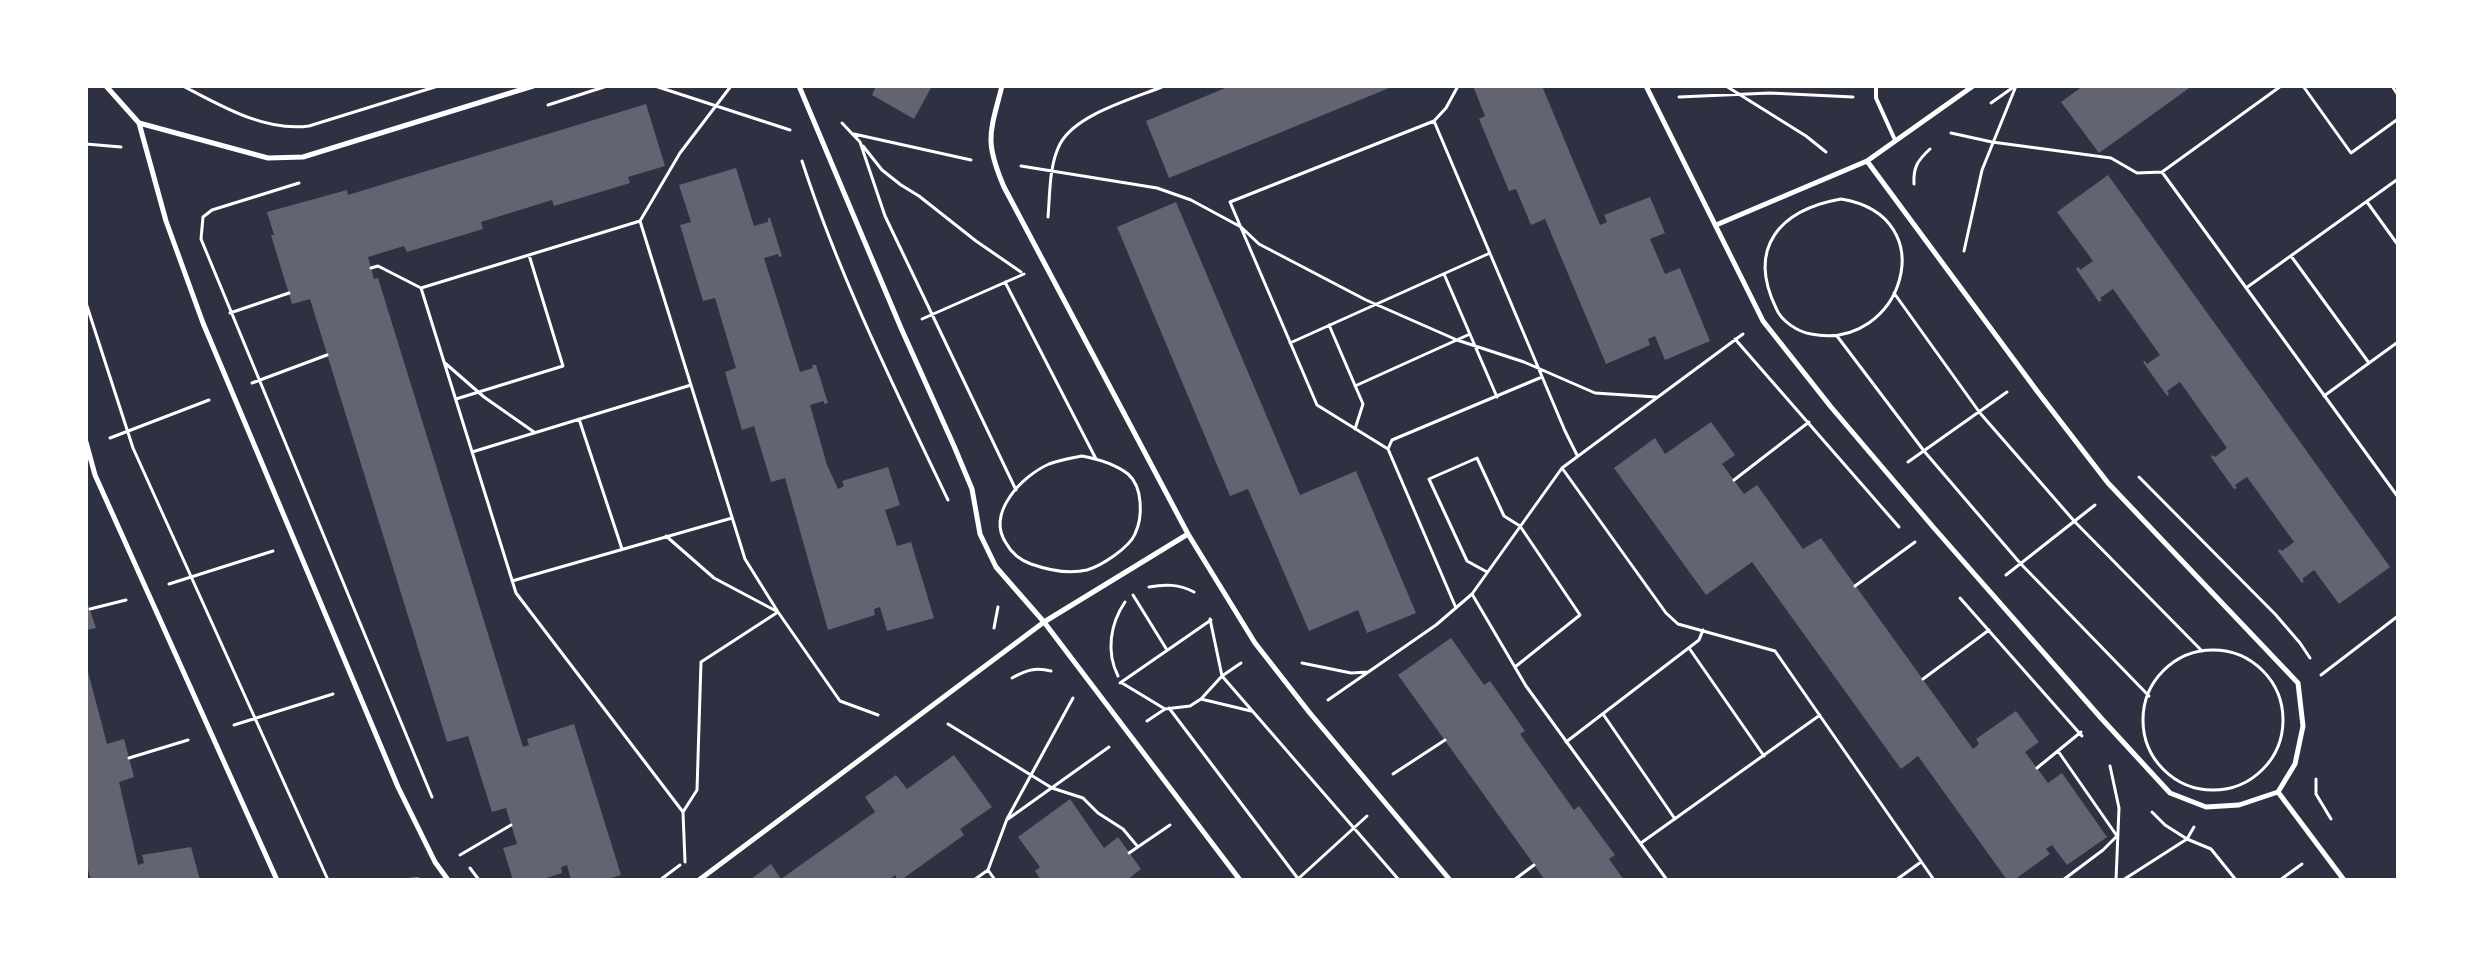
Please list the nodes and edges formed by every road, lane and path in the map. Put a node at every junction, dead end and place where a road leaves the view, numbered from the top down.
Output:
1 (106, 86) edge
2 (183, 86) edge
3 (438, 86) edge
4 (532, 86) edge
5 (607, 86) edge
6 (655, 86) edge
7 (731, 86) edge
8 (799, 86) edge
9 (1002, 86) edge
10 (1164, 86) edge
11 (1458, 86) edge
12 (1646, 86) edge
13 (1726, 86) edge
14 (1876, 86) edge
15 (1972, 86) edge
16 (2015, 86) edge
17 (2281, 86) edge
18 (2303, 86) edge
19 (2392, 86) edge
20 (1742, 94) junction
21 (2398, 95) edge
22 (1876, 98) junction
23 (1653, 100) junction
24 (541, 107) dead end
25 (715, 107) junction
26 (1983, 110) dead end
27 (836, 117) dead end
28 (2398, 119) edge
29 (1434, 122) junction
30 (139, 123) junction
31 (1959, 127) dead end
32 (792, 131) dead end
33 (1951, 133) junction
34 (854, 134) junction
35 (1945, 137) dead end
36 (1895, 140) junction
37 (860, 142) junction
38 (1992, 142) junction
39 (86, 144) edge
40 (1933, 146) dead end
41 (146, 149) junction
42 (801, 158) dead end
43 (1866, 161) junction
44 (993, 162) junction
45 (1848, 169) junction
46 (1052, 171) junction
47 (2162, 172) junction
48 (2398, 179) edge
49 (306, 180) dead end
50 (1917, 193) dead end
51 (2366, 202) junction
52 (1048, 220) dead end
53 (640, 221) junction
54 (1716, 225) junction
55 (1241, 227) junction
56 (2398, 245) edge
57 (1490, 253) junction
58 (529, 256) junction
59 (2291, 256) junction
60 (1962, 259) dead end
61 (1046, 264) junction
62 (371, 268) dead end
63 (1023, 274) junction
64 (1444, 274) junction
65 (1005, 282) junction
66 (421, 288) junction
67 (2246, 288) junction
68 (289, 293) dead end
69 (1894, 293) junction
70 (86, 303) edge
71 (1376, 304) junction
72 (231, 313) junction
73 (932, 314) junction
74 (1763, 321) junction
75 (203, 322) junction
76 (1329, 325) junction
77 (901, 328) junction
78 (1470, 334) junction
79 (1837, 336) junction
80 (1458, 340) junction
81 (2398, 342) edge
82 (1290, 343) junction
83 (1475, 347) junction
84 (327, 355) dead end
85 (445, 363) junction
86 (2368, 363) junction
87 (1539, 369) junction
88 (2026, 377) junction
89 (1542, 378) junction
90 (259, 380) junction
91 (691, 385) junction
92 (1355, 386) junction
93 (232, 391) junction
94 (479, 392) junction
95 (2324, 396) junction
96 (1497, 397) junction
97 (1656, 397) junction
98 (456, 400) junction
99 (1831, 407) junction
100 (1980, 413) junction
101 (579, 419) junction
102 (1355, 429) junction
103 (127, 431) junction
104 (535, 433) junction
105 (87, 444) edge
106 (1388, 450) junction
107 (1924, 451) junction
108 (472, 452) junction
109 (1578, 455) junction
110 (1096, 459) junction
111 (1562, 468) junction
112 (1890, 475) junction
113 (1734, 480) dead end
114 (1016, 490) junction
115 (2115, 490) junction
116 (1868, 492) dead end
117 (2398, 497) edge
118 (952, 509) dead end
119 (732, 518) junction
120 (2075, 522) junction
121 (1520, 526) junction
122 (1934, 528) junction
123 (322, 532) junction
124 (1188, 534) junction
125 (666, 536) junction
126 (295, 544) junction
127 (622, 550) junction
128 (1109, 558) junction
129 (2020, 564) junction
130 (1487, 572) junction
131 (1121, 575) junction
132 (191, 577) junction
133 (512, 581) junction
134 (1856, 586) dead end
135 (1146, 588) dead end
136 (147, 591) junction
137 (1988, 591) junction
138 (1139, 592) dead end
139 (1472, 594) junction
140 (1133, 595) junction
141 (1197, 597) dead end
142 (998, 604) dead end
143 (1232, 606) junction
144 (1456, 608) junction
145 (90, 609) dead end
146 (778, 612) junction
147 (1208, 613) dead end
148 (2011, 616) junction
149 (2398, 616) edge
150 (1211, 620) junction
151 (1044, 622) junction
152 (994, 630) dead end
153 (1703, 630) junction
154 (1689, 648) junction
155 (1167, 650) junction
156 (1260, 651) junction
157 (2202, 651) junction
158 (2310, 659) dead end
159 (1293, 661) dead end
160 (1514, 667) junction
161 (2316, 667) dead end
162 (1368, 672) junction
163 (1056, 674) dead end
164 (2321, 675) junction
165 (1222, 676) junction
166 (383, 678) junction
167 (1923, 679) dead end
168 (1088, 680) junction
169 (1121, 682) junction
170 (1006, 684) dead end
171 (2322, 684) dead end
172 (356, 687) junction
173 (1321, 694) dead end
174 (1101, 696) junction
175 (2149, 696) junction
176 (1201, 699) junction
177 (1327, 701) junction
178 (1167, 708) junction
179 (1333, 708) dead end
180 (1253, 712) junction
181 (1309, 712) junction
182 (1603, 714) junction
183 (1820, 715) junction
184 (2101, 718) junction
185 (254, 719) junction
186 (955, 719) dead end
187 (948, 724) junction
188 (899, 730) junction
189 (940, 730) dead end
190 (211, 732) junction
191 (1128, 734) junction
192 (1444, 740) dead end
193 (1566, 742) junction
194 (1116, 743) dead end
195 (2058, 751) junction
196 (1764, 756) junction
197 (129, 758) dead end
198 (2110, 766) dead end
199 (2037, 768) dead end
200 (2316, 773) dead end
201 (1032, 774) junction
202 (1052, 788) junction
203 (1373, 788) junction
204 (2208, 790) junction
205 (2278, 792) junction
206 (434, 801) dead end
207 (1383, 801) junction
208 (2206, 807) junction
209 (683, 812) junction
210 (1188, 813) junction
211 (1007, 819) junction
212 (1675, 819) junction
213 (2331, 820) dead end
214 (512, 825) dead end
215 (1169, 825) junction
216 (1355, 827) junction
217 (1175, 833) dead end
218 (2117, 836) junction
219 (2187, 839) junction
220 (1641, 843) junction
221 (1138, 847) junction
222 (457, 848) dead end
223 (1129, 853) dead end
224 (460, 855) junction
225 (685, 861) junction
226 (1921, 862) junction
227 (1534, 865) dead end
228 (439, 868) junction
229 (686, 870) dead end
230 (988, 870) junction
231 (277, 880) edge
232 (328, 880) edge
233 (399, 880) edge
234 (421, 880) edge
235 (448, 880) edge
236 (479, 880) edge
237 (660, 880) edge
238 (699, 880) edge
239 (974, 880) edge
240 (995, 880) edge
241 (1240, 880) edge
242 (1298, 880) edge
243 (1400, 880) edge
244 (1450, 880) edge
245 (1514, 880) edge
246 (1667, 880) edge
247 (1896, 880) edge
248 (1934, 880) edge
249 (2063, 880) edge
250 (2116, 880) edge
251 (2123, 880) edge
252 (2236, 880) edge
253 (2344, 880) edge

1 - 30 street
2 - 3 path
4 - 30 street
5 - 24 path
6 - 25 path
7 - 25 path
8 - 77 street
9 - 44 street
10 - 46 path
11 - 29 path
12 - 23 street
13 - 20 path
14 - 22 lane
15 - 36 street
16 - 26 path
16 - 38 path
17 - 47 path
18 - 28 path
19 - 21 path
20 - 22 path
20 - 23 path
20 - 45 path
22 - 36 lane
23 - 54 street
25 - 32 path
25 - 53 path
27 - 34 path
29 - 55 path
29 - 57 path
30 - 41 street
31 - 33 path
33 - 35 path
33 - 38 path
34 - 37 path
34 - 44 path
36 - 43 street
37 - 63 path
37 - 73 path
38 - 47 path
38 - 60 path
39 - 41 path
40 - 50 path
41 - 75 street
42 - 118 path
43 - 45 street
43 - 88 street
44 - 46 path
44 - 61 street
45 - 54 street
46 - 52 path
46 - 55 path
47 - 67 path
48 - 51 path
49 - 72 path
51 - 56 path
51 - 59 path
53 - 58 path
53 - 91 path
54 - 74 street
55 - 71 path
55 - 82 path
57 - 64 path
57 - 87 path
58 - 66 path
58 - 94 path
59 - 67 path
59 - 86 path
61 - 63 path
61 - 124 street
62 - 66 path
63 - 65 path
64 - 71 path
64 - 78 path
65 - 73 path
65 - 110 path
66 - 85 path
67 - 95 path
68 - 72 path
69 - 79 path
69 - 79 path
69 - 100 path
70 - 103 path
71 - 76 path
71 - 80 path
72 - 75 path
72 - 90 path
73 - 77 path
73 - 114 path
74 - 97 path
74 - 99 street
75 - 93 street
76 - 82 path
76 - 92 path
77 - 151 street
78 - 80 path
78 - 83 path
79 - 107 path
80 - 83 path
80 - 92 path
81 - 86 path
82 - 102 path
83 - 87 path
83 - 96 path
84 - 90 path
85 - 94 path
85 - 98 path
86 - 95 path
87 - 89 path
87 - 97 path
88 - 100 path
88 - 115 street
89 - 96 path
89 - 109 path
90 - 93 path
90 - 123 path
91 - 101 path
91 - 119 path
92 - 102 path
93 - 103 path
93 - 126 street
94 - 98 path
94 - 104 path
95 - 117 path
96 - 106 path
97 - 109 path
98 - 108 path
99 - 112 street
99 - 113 path
100 - 107 path
100 - 120 path
101 - 104 path
101 - 127 path
102 - 106 path
103 - 105 path
103 - 132 path
104 - 108 path
105 - 136 street
106 - 144 path
107 - 112 path
107 - 129 path
108 - 133 path
109 - 111 path
110 - 114 path
110 - 128 path
111 - 121 path
111 - 153 path
112 - 116 path
112 - 122 street
114 - 128 path
115 - 120 path
115 - 158 path
115 - 205 street
119 - 125 path
119 - 146 path
120 - 129 path
120 - 157 path
121 - 130 path
121 - 130 path
121 - 160 path
122 - 134 path
122 - 137 street
123 - 126 path
123 - 166 path
124 - 131 street
124 - 143 street
125 - 127 path
125 - 146 path
126 - 132 path
126 - 172 street
127 - 133 path
128 - 131 path
129 - 137 path
129 - 175 path
130 - 139 path
131 - 140 path
131 - 151 street
132 - 136 path
132 - 185 path
133 - 209 path
135 - 141 path
136 - 145 path
136 - 190 street
137 - 148 street
138 - 140 path
139 - 144 path
139 - 160 path
140 - 155 path
140 - 169 path
142 - 152 path
143 - 150 path
143 - 156 street
144 - 162 path
146 - 188 path
146 - 209 path
147 - 150 path
148 - 167 path
148 - 184 street
149 - 164 path
150 - 155 path
150 - 165 path
151 - 168 street
151 - 188 street
153 - 154 path
153 - 183 path
154 - 182 path
154 - 196 path
155 - 169 path
156 - 165 path
156 - 181 street
157 - 175 path
157 - 204 path
159 - 162 path
160 - 193 path
161 - 164 path
162 - 177 path
163 - 170 path
164 - 171 path
165 - 176 path
165 - 180 path
166 - 172 path
166 - 206 path
168 - 174 street
168 - 201 path
169 - 174 path
169 - 178 path
172 - 185 path
172 - 228 street
173 - 177 path
174 - 191 street
175 - 204 path
176 - 178 path
176 - 180 path
177 - 179 path
177 - 181 path
178 - 191 path
178 - 242 path
180 - 216 path
181 - 203 street
182 - 193 path
182 - 212 path
183 - 196 path
183 - 226 path
184 - 195 path
184 - 208 street
185 - 190 path
185 - 232 path
186 - 187 path
187 - 189 path
187 - 201 path
188 - 238 street
190 - 197 path
190 - 231 street
191 - 210 street
192 - 203 path
193 - 220 path
194 - 202 path
195 - 199 path
195 - 218 path
196 - 212 path
198 - 218 path
200 - 213 path
201 - 202 path
201 - 211 path
202 - 211 path
202 - 221 path
203 - 207 street
204 - 208 path
205 - 208 street
205 - 253 street
207 - 216 path
207 - 244 street
208 - 219 path
209 - 225 path
210 - 215 path
210 - 241 street
211 - 230 path
212 - 220 path
214 - 224 path
215 - 217 path
215 - 221 path
216 - 242 path
216 - 243 path
218 - 249 path
218 - 250 path
219 - 251 path
219 - 252 path
220 - 246 path
221 - 223 path
222 - 224 path
224 - 228 path
224 - 236 path
225 - 229 path
225 - 237 path
226 - 247 path
226 - 248 path
227 - 245 path
228 - 235 street
230 - 239 path
230 - 240 path
233 - 234 path

